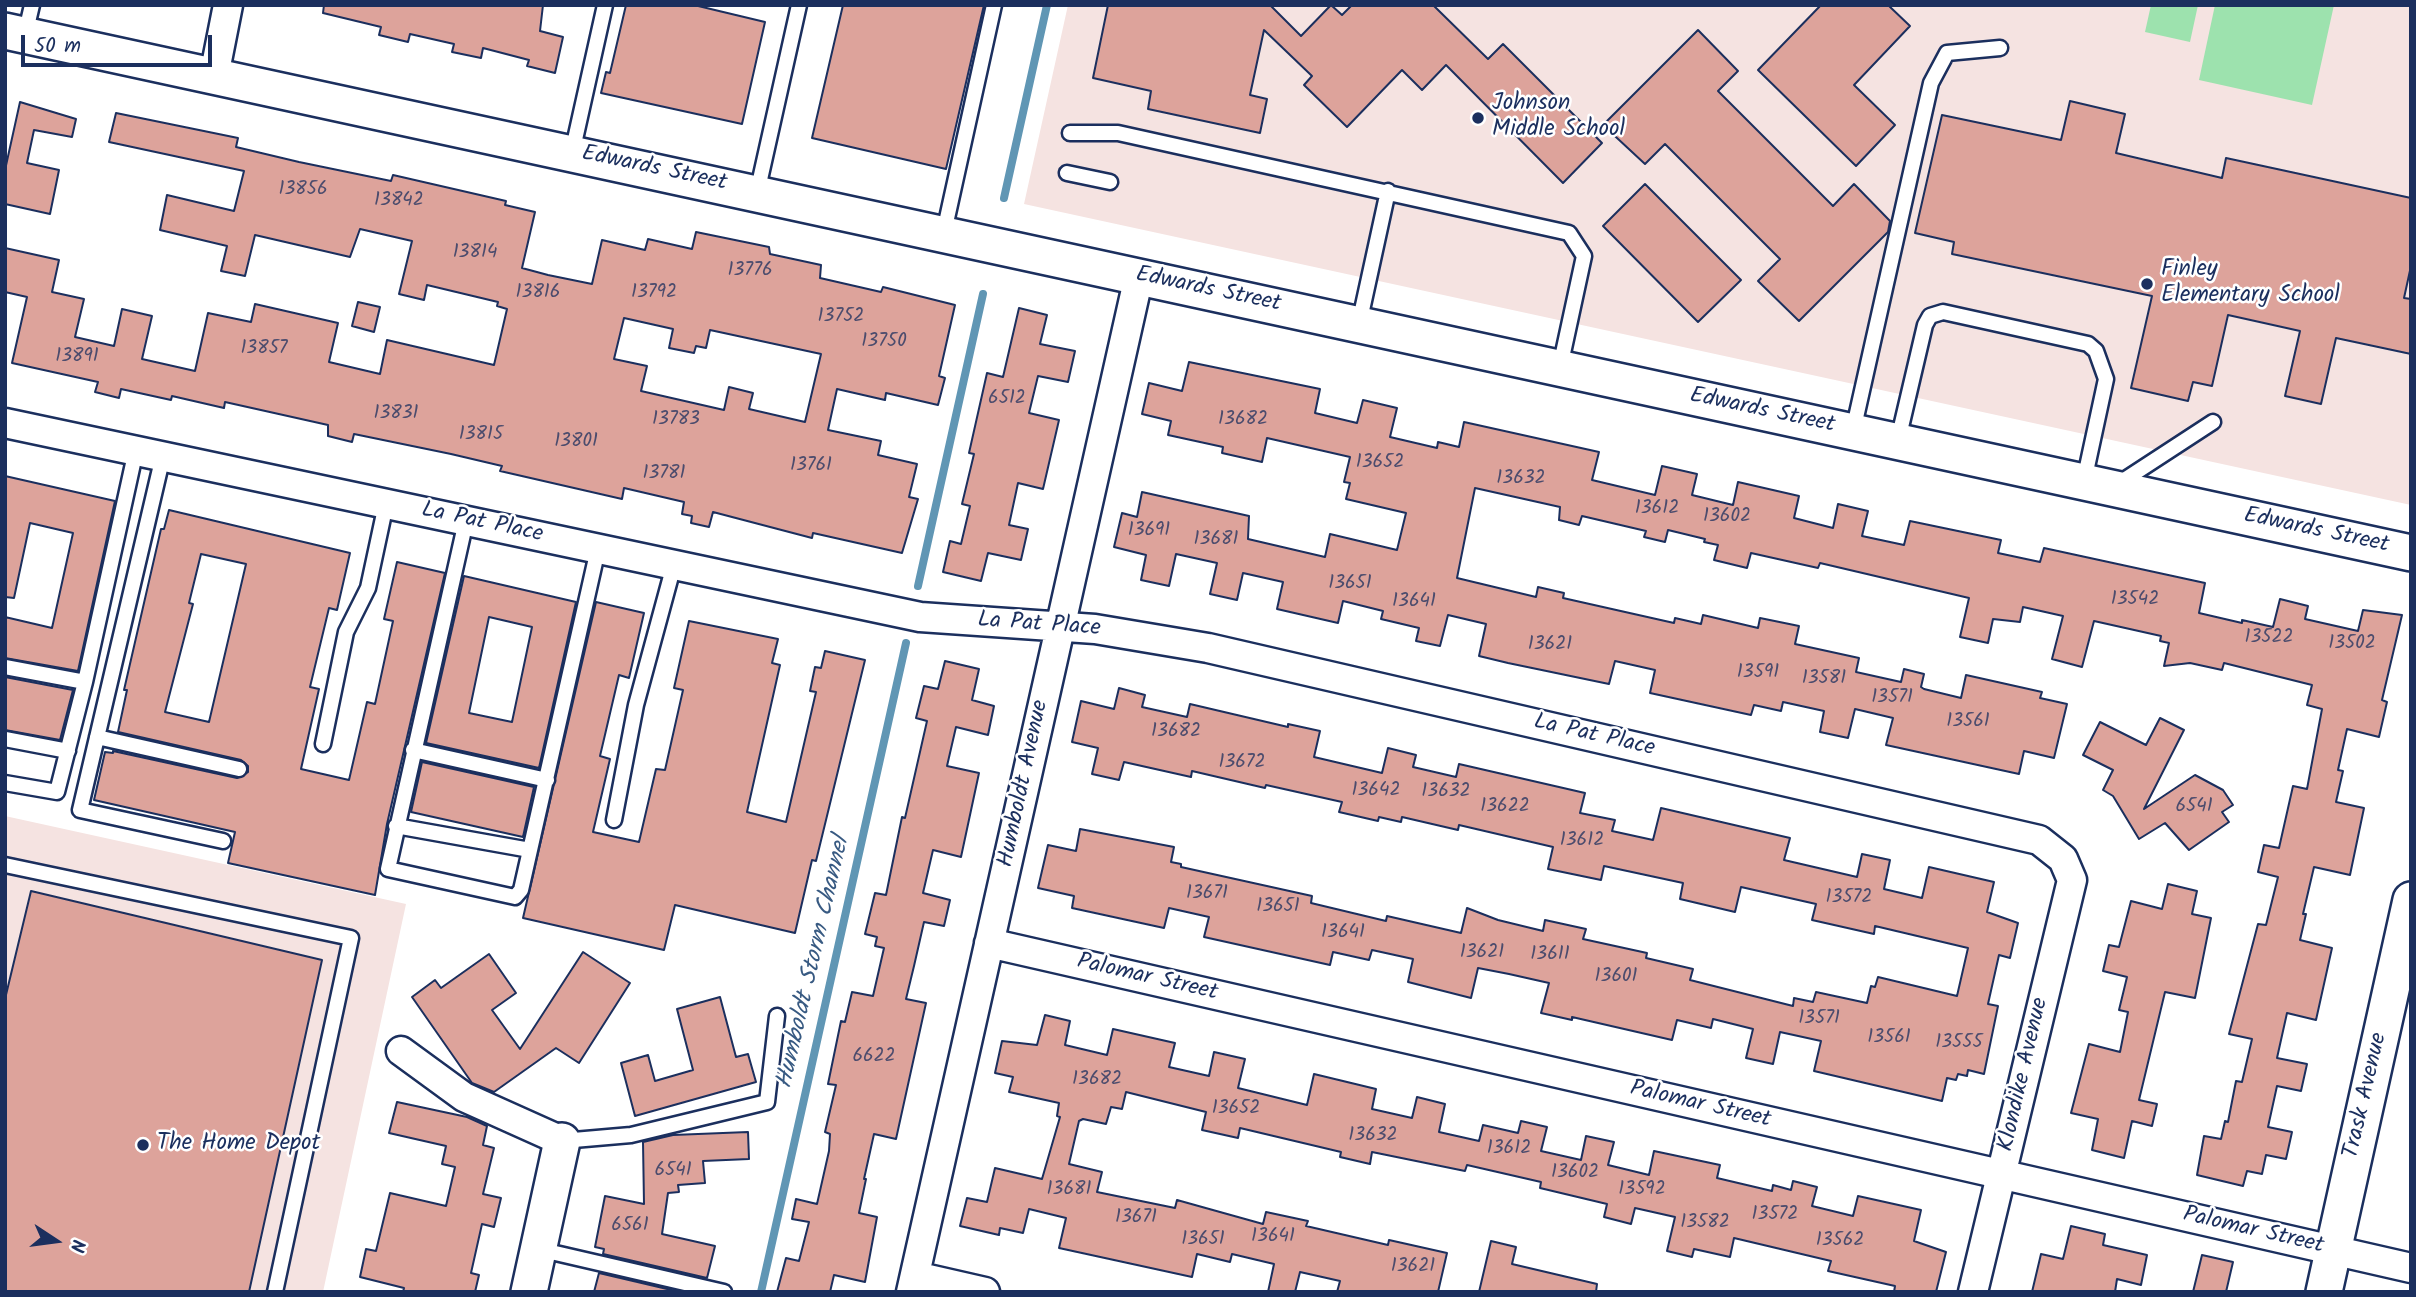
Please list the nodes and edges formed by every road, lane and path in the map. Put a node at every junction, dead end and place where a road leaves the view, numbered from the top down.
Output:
1 (228, 5) edge
2 (605, 5) edge
3 (799, 5) edge
4 (994, 5) edge
5 (21, 24) edge
6 (2000, 48) dead end
7 (214, 76) junction
8 (1070, 133) dead end
9 (572, 153) junction
10 (1067, 173) dead end
11 (1110, 182) dead end
12 (1388, 191) junction
13 (757, 192) junction
14 (944, 232) junction
15 (1139, 276) junction
16 (1359, 324) junction
17 (1559, 368) junction
18 (2213, 422) dead end
19 (5, 423) edge
20 (1853, 431) junction
21 (1898, 440) junction
22 (135, 450) junction
23 (163, 456) junction
24 (2098, 485) junction
25 (386, 504) junction
26 (466, 521) junction
27 (598, 549) junction
28 (2411, 553) edge
29 (674, 565) junction
30 (1059, 626) junction
31 (5, 667) edge
32 (85, 682) junction
33 (97, 737) junction
34 (5, 739) edge
35 (323, 744) dead end
36 (413, 750) junction
37 (68, 751) junction
38 (239, 769) dead end
39 (547, 780) junction
40 (5, 783) edge
41 (614, 820) dead end
42 (396, 826) junction
43 (223, 841) dead end
44 (530, 850) junction
45 (2063, 859) joint
46 (5, 865) edge
47 (2409, 915) edge
48 (989, 943) junction
49 (777, 1016) dead end
50 (401, 1051) dead end
51 (562, 1141) junction
52 (2001, 1174) junction
53 (538, 1249) junction
54 (2333, 1250) junction
55 (2411, 1268) edge
56 (913, 1284) edge
57 (275, 1292) edge
58 (529, 1292) edge
59 (724, 1292) edge
60 (985, 1292) edge
61 (1973, 1292) edge
62 (2324, 1292) edge

1 - 7 street
2 - 9 lane
3 - 13 lane
4 - 14 lane
5 - 7 street, Edwards Street
6 - 20 lane
7 - 9 street, Edwards Street
8 - 12 lane
9 - 13 street, Edwards Street
10 - 11 lane
12 - 16 lane
12 - 17 lane
13 - 14 street, Edwards Street
14 - 15 street, Edwards Street
15 - 16 street, Edwards Street
15 - 30 street, Humboldt Avenue
16 - 17 street, Edwards Street
17 - 20 street, Edwards Street
18 - 24 lane
19 - 22 street, La Pat Place
20 - 21 street, Edwards Street
21 - 24 street, Edwards Street
21 - 24 lane
22 - 23 street, La Pat Place
22 - 32 lane
23 - 25 street, La Pat Place
23 - 33 lane
24 - 28 street, Edwards Street
25 - 26 street, La Pat Place
25 - 35 lane
26 - 27 street, La Pat Place
26 - 36 lane
27 - 29 street, La Pat Place
27 - 39 lane
29 - 30 street, La Pat Place
29 - 41 lane
30 - 45 street, La Pat Place
30 - 48 street, Humboldt Avenue
31 - 32 lane
32 - 37 lane
33 - 38 lane
33 - 43 lane
34 - 37 lane
36 - 39 lane
36 - 42 lane
37 - 40 lane
39 - 44 lane
42 - 44 lane
42 - 44 lane
45 - 52 street, Klondike Avenue
46 - 57 lane
47 - 54 street, Trask Avenue
48 - 52 street, Palomar Street
48 - 56 street, Humboldt Avenue
49 - 51 lane
50 - 51 street
51 - 53 street
52 - 54 street, Palomar Street
52 - 61 street, Klondike Avenue
53 - 58 street
53 - 59 lane
54 - 55 street, Palomar Street
54 - 62 street, Trask Avenue
56 - 60 street

